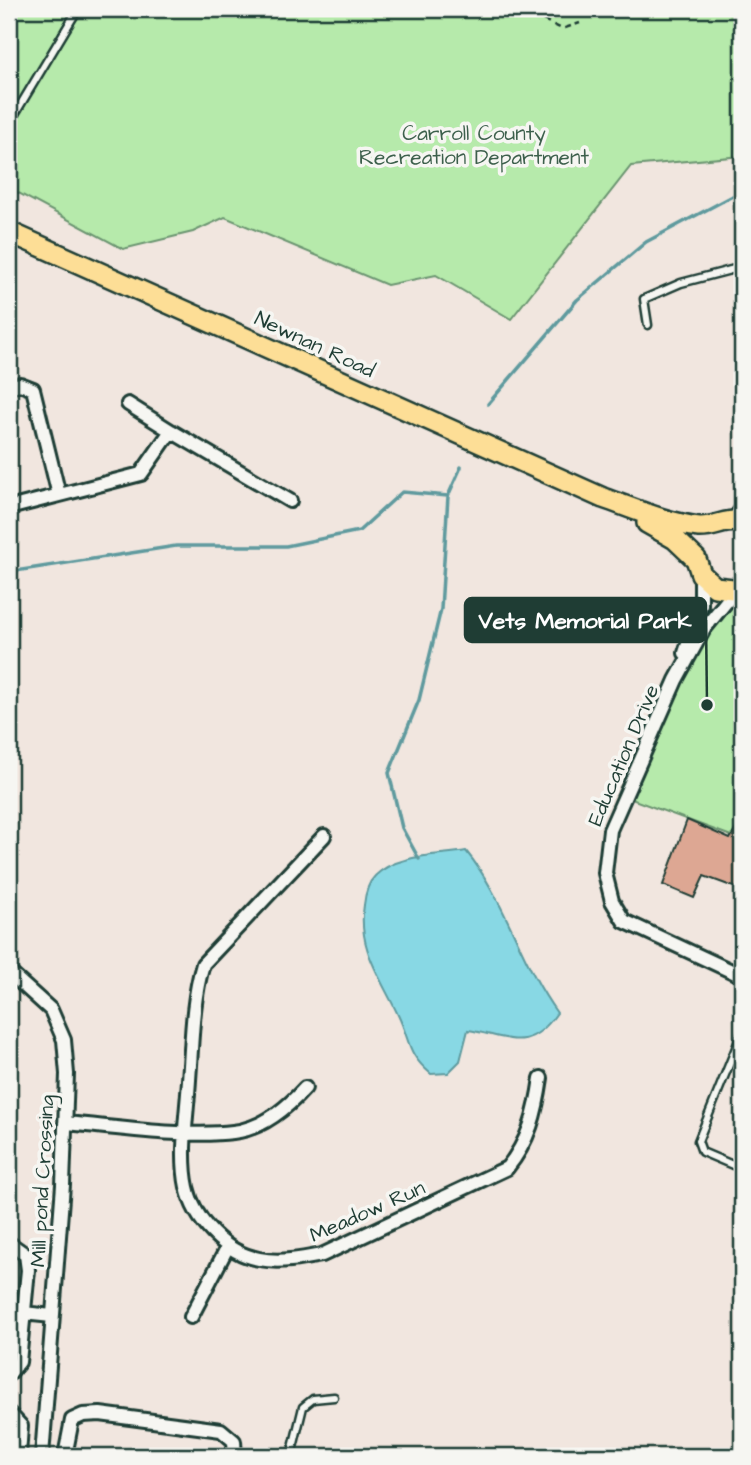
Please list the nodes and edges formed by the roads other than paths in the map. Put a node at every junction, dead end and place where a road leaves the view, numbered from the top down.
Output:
1 (78, 9) edge
2 (9, 124) edge
3 (9, 232) edge
4 (742, 267) edge
5 (648, 325) dead end
6 (9, 387) edge
7 (128, 404) dead end
8 (171, 431) junction
9 (60, 495) junction
10 (603, 498) junction
11 (290, 501) dead end
12 (742, 503) edge
13 (9, 508) edge
14 (727, 523) edge
15 (699, 567) junction
16 (738, 591) edge
17 (677, 680) junction
18 (324, 836) dead end
19 (9, 972) edge
20 (742, 975) edge
21 (742, 1033) edge
22 (541, 1079) dead end
23 (305, 1088) dead end
24 (65, 1123) junction
25 (185, 1131) junction
26 (742, 1169) edge
27 (9, 1243) edge
28 (228, 1246) junction
29 (23, 1313) junction
30 (52, 1316) junction
31 (191, 1317) dead end
32 (9, 1374) edge
33 (334, 1397) dead end
34 (9, 1413) edge
35 (19, 1456) edge
36 (42, 1456) edge
37 (65, 1456) edge
38 (235, 1456) edge
39 (291, 1456) edge

1 - 2 lane
3 - 10 main road, Newnan Road
4 - 5 lane
6 - 9 street
7 - 8 street
8 - 9 street
8 - 11 street
9 - 13 street
10 - 14 main road, Newnan Road
10 - 15 main road, Newnan Road
12 - 14 lane
14 - 15 main road
15 - 16 main road, Newnan Road
15 - 17 street, Education Drive
16 - 17 street, Education Drive
17 - 20 street, Education Drive
18 - 25 street, Meadow Run
19 - 24 street, Mill pond Crossing
21 - 26 lane
22 - 28 street, Meadow Run
23 - 25 street
24 - 25 street
24 - 30 street, Mill pond Crossing
25 - 28 street, Meadow Run
27 - 29 street
28 - 31 street
29 - 30 street
29 - 32 street
30 - 36 street, Mill pond Crossing
33 - 39 lane
34 - 35 street
37 - 38 street

